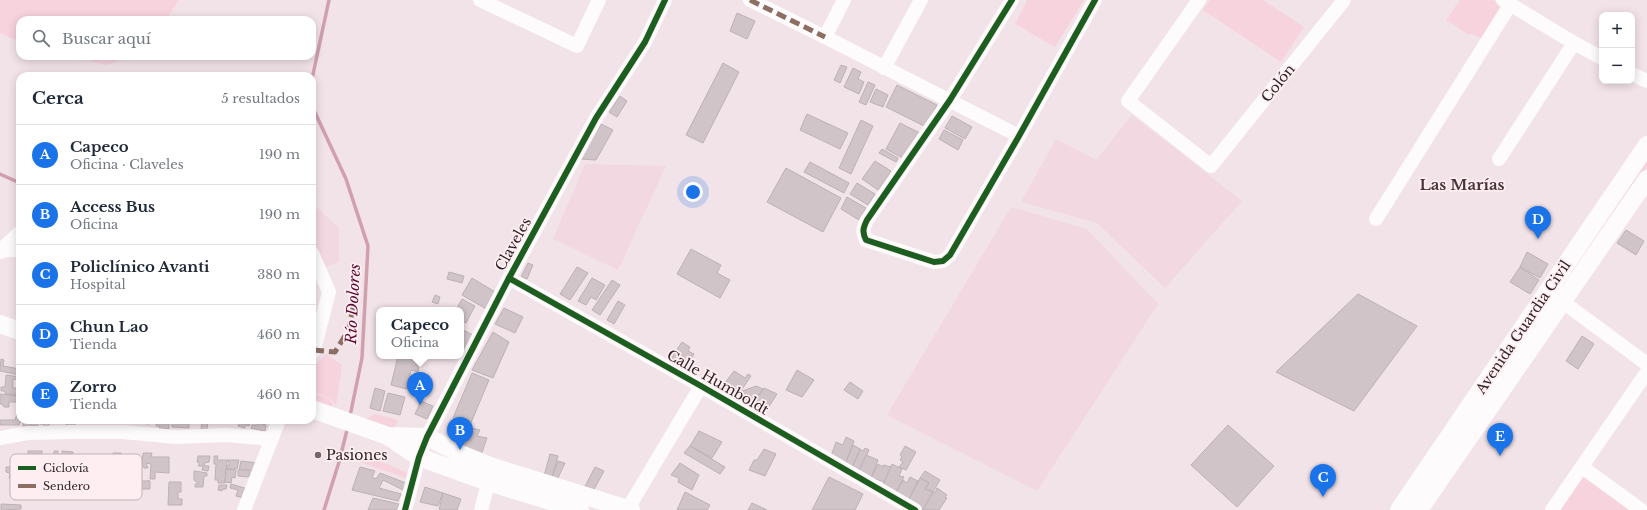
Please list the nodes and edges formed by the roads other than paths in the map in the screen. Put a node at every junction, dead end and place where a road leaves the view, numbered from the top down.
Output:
1 (480, 0) edge
2 (599, 0) edge
3 (665, 0) edge
4 (750, 0) edge
5 (844, 0) edge
6 (921, 0) edge
7 (1012, 0) edge
8 (1095, 0) edge
9 (1199, 0) edge
10 (1344, 0) edge
11 (1506, 2) edge
12 (825, 37) junction
13 (1574, 43) junction
14 (1599, 56) edge
15 (884, 68) junction
16 (1635, 75) edge
17 (1647, 81) edge
18 (950, 100) junction
19 (1020, 136) junction
20 (1647, 145) edge
21 (1499, 159) dead end
22 (1647, 179) edge
23 (1376, 219) dead end
24 (16, 236) edge
25 (16, 250) edge
26 (0, 251) edge
27 (316, 262) edge
28 (508, 278) junction
29 (1547, 292) junction
30 (1563, 302) junction
31 (0, 324) edge
32 (16, 330) edge
33 (316, 341) edge
34 (1647, 364) edge
35 (1647, 372) edge
36 (701, 386) junction
37 (316, 411) edge
38 (278, 424) edge
39 (388, 436) junction
40 (427, 437) junction
41 (0, 438) edge
42 (272, 439) junction
43 (419, 457) junction
44 (1582, 467) junction
45 (491, 475) junction
46 (1410, 508) edge
47 (244, 510) edge
48 (405, 510) edge
49 (481, 510) edge
50 (580, 510) edge
51 (628, 510) edge
52 (915, 510) edge
53 (1552, 510) edge
54 (1641, 510) edge

1 - 2 street
3 - 28 street, Claveles
4 - 12 street
5 - 12 street
6 - 15 street
7 - 18 street
8 - 19 street
9 - 10 street, Colón
11 - 13 street
11 - 23 street
12 - 15 street
13 - 14 street
13 - 21 street
15 - 18 street
16 - 17 street
18 - 19 street
18 - 19 street
20 - 29 main road, Avenida Guardia Civil
22 - 30 main road, Avenida Guardia Civil
24 - 26 street
25 - 26 street
27 - 33 street
28 - 36 street, Calle Humboldt
28 - 40 street, Claveles
29 - 30 street
29 - 46 main road, Avenida Guardia Civil
30 - 34 street
30 - 46 main road, Avenida Guardia Civil
31 - 32 main road
35 - 44 street
36 - 51 street
36 - 52 street, Calle Humboldt
37 - 39 main road
38 - 42 street
39 - 40 main road
39 - 43 main road
40 - 43 street, Claveles
40 - 45 main road
41 - 42 street
42 - 47 street
43 - 45 main road
43 - 48 street, Claveles
44 - 53 street
44 - 54 street
45 - 49 street
45 - 50 main road
45 - 51 main road

